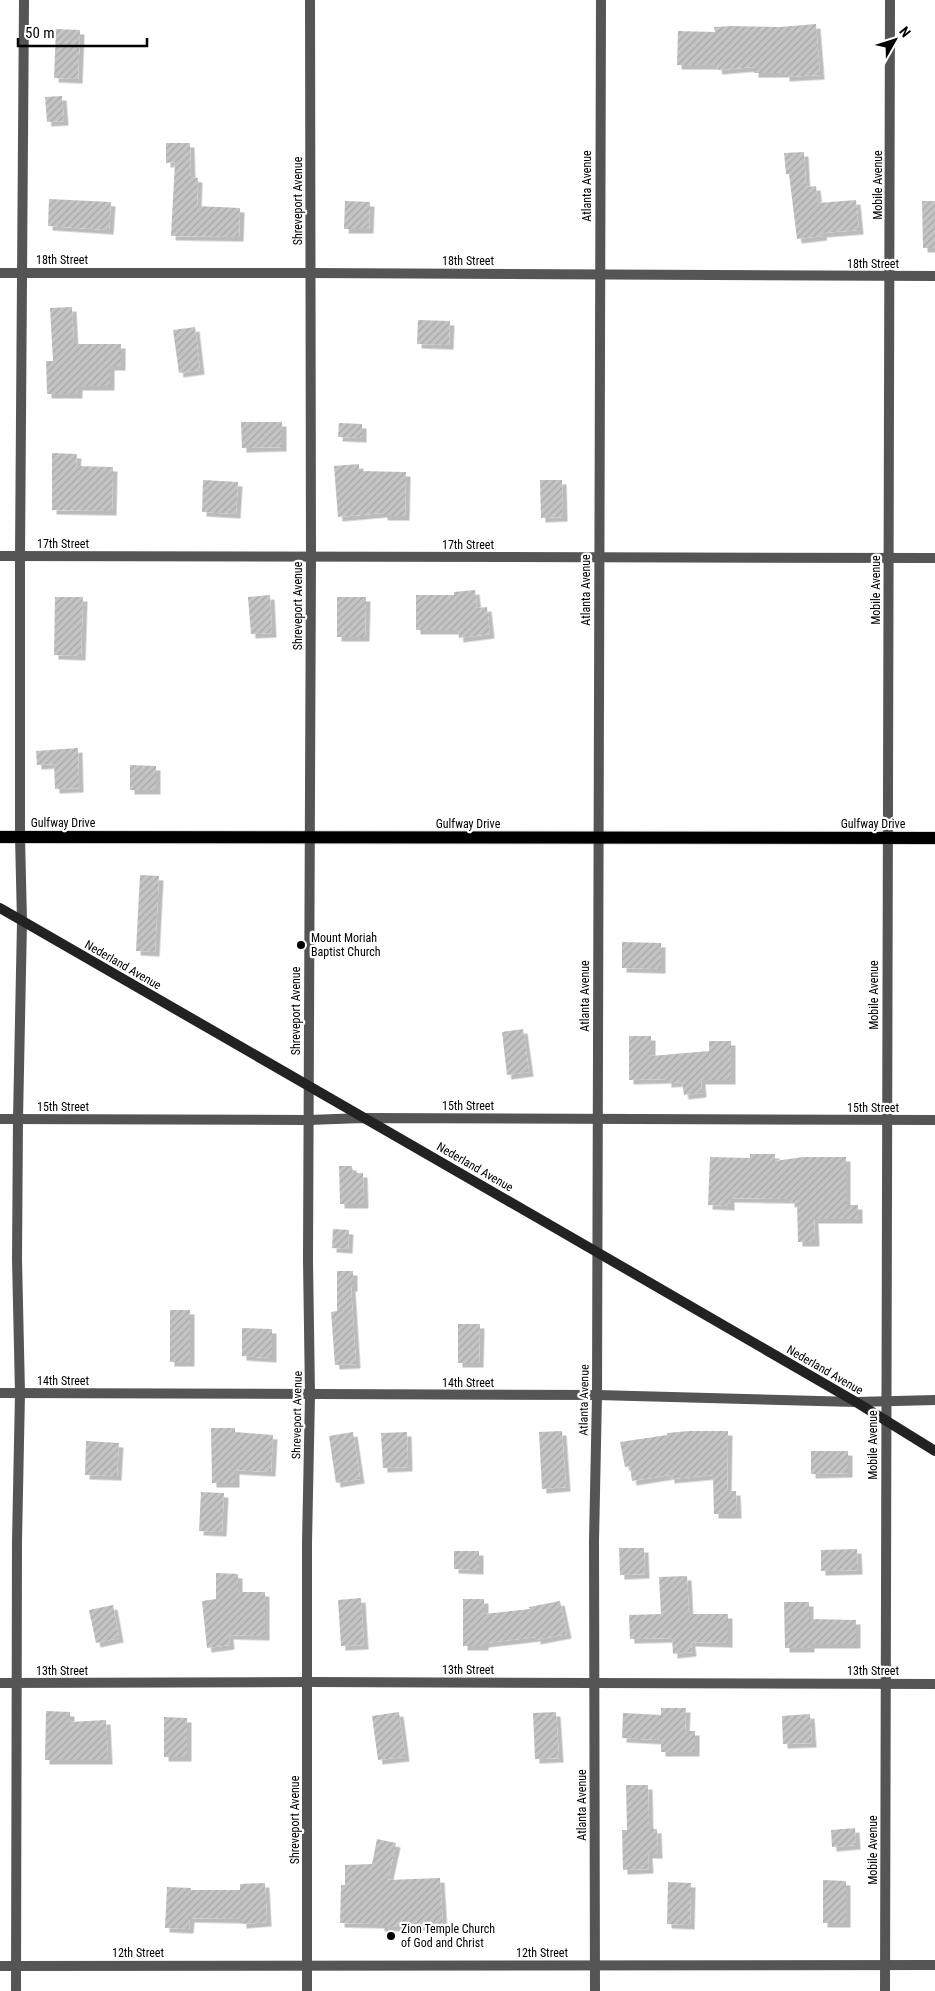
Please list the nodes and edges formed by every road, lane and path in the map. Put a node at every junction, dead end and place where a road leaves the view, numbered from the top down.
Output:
1 (24, 0) edge
2 (310, 0) edge
3 (601, 0) edge
4 (890, 0) edge
5 (311, 272) junction
6 (0, 273) edge
7 (23, 273) junction
8 (600, 275) junction
9 (890, 276) junction
10 (935, 276) edge
11 (0, 556) edge
12 (20, 556) junction
13 (311, 557) junction
14 (598, 557) junction
15 (889, 558) junction
16 (935, 558) edge
17 (0, 837) edge
18 (20, 837) junction
19 (310, 837) junction
20 (598, 838) junction
21 (888, 838) junction
22 (935, 838) edge
23 (0, 908) edge
24 (22, 922) junction
25 (310, 1086) junction
26 (363, 1118) junction
27 (0, 1119) edge
28 (18, 1119) junction
29 (598, 1119) junction
30 (308, 1120) junction
31 (886, 1120) junction
32 (935, 1120) edge
33 (596, 1253) junction
34 (0, 1393) edge
35 (20, 1393) junction
36 (310, 1395) junction
37 (597, 1396) junction
38 (935, 1400) edge
39 (886, 1401) junction
40 (856, 1402) junction
41 (886, 1423) junction
42 (935, 1451) edge
43 (308, 1682) junction
44 (594, 1682) junction
45 (0, 1683) edge
46 (17, 1683) junction
47 (886, 1684) junction
48 (935, 1684) edge
49 (594, 1965) junction
50 (885, 1965) junction
51 (935, 1965) edge
52 (0, 1966) edge
53 (16, 1966) junction
54 (307, 1966) junction
55 (16, 1991) edge
56 (306, 1991) edge
57 (594, 1991) edge
58 (885, 1991) edge

1 - 7 street
2 - 5 street, Shreveport Avenue
3 - 8 street, Atlanta Avenue
4 - 9 street, Mobile Avenue
5 - 7 street, 18th Street
5 - 8 street, 18th Street
5 - 13 street, Shreveport Avenue
6 - 7 street, 18th Street
7 - 12 street
8 - 9 street, 18th Street
8 - 14 street, Atlanta Avenue
9 - 10 street, 18th Street
9 - 15 street, Mobile Avenue
11 - 12 street, 17th Street
12 - 13 street, 17th Street
12 - 18 street
13 - 14 street, 17th Street
13 - 19 street, Shreveport Avenue
14 - 15 street, 17th Street
14 - 20 street, Atlanta Avenue
15 - 16 street, 17th Street
15 - 21 street, Mobile Avenue
17 - 18 main road, Gulfway Drive
18 - 19 main road, Gulfway Drive
18 - 24 street
19 - 20 main road, Gulfway Drive
19 - 25 street, Shreveport Avenue
20 - 21 main road, Gulfway Drive
20 - 29 street, Atlanta Avenue
21 - 22 main road, Gulfway Drive
21 - 31 street, Mobile Avenue
23 - 24 street, Nederland Avenue
24 - 25 street, Nederland Avenue
24 - 28 street
25 - 26 street, Nederland Avenue
25 - 30 street, Shreveport Avenue
26 - 29 street, 15th Street
26 - 30 street, 15th Street
26 - 33 street, Nederland Avenue
27 - 28 street, 15th Street
28 - 30 street, 15th Street
28 - 35 street
29 - 31 street, 15th Street
29 - 33 street, Atlanta Avenue
30 - 36 street, Shreveport Avenue
31 - 32 street, 15th Street
31 - 39 street, Mobile Avenue
33 - 37 street, Atlanta Avenue
33 - 40 street, Nederland Avenue
34 - 35 street, 14th Street
35 - 36 street, 14th Street
35 - 46 street
36 - 37 street, 14th Street
36 - 43 street, Shreveport Avenue
37 - 40 street, 14th Street
37 - 44 street, Atlanta Avenue
38 - 39 street, 14th Street
39 - 40 street, 14th Street
39 - 41 street, Mobile Avenue
40 - 41 street, Nederland Avenue
41 - 42 street, Nederland Avenue
41 - 47 street, Mobile Avenue
43 - 44 street, 13th Street
43 - 46 street, 13th Street
43 - 54 street, Shreveport Avenue
44 - 47 street, 13th Street
44 - 49 street, Atlanta Avenue
45 - 46 street, 13th Street
46 - 53 street
47 - 48 street, 13th Street
47 - 50 street, Mobile Avenue
49 - 50 street, 12th Street
49 - 54 street, 12th Street
49 - 57 street, Atlanta Avenue
50 - 51 street, 12th Street
50 - 58 street, Mobile Avenue
52 - 53 street, 12th Street
53 - 54 street, 12th Street
53 - 55 street
54 - 56 street, Shreveport Avenue

